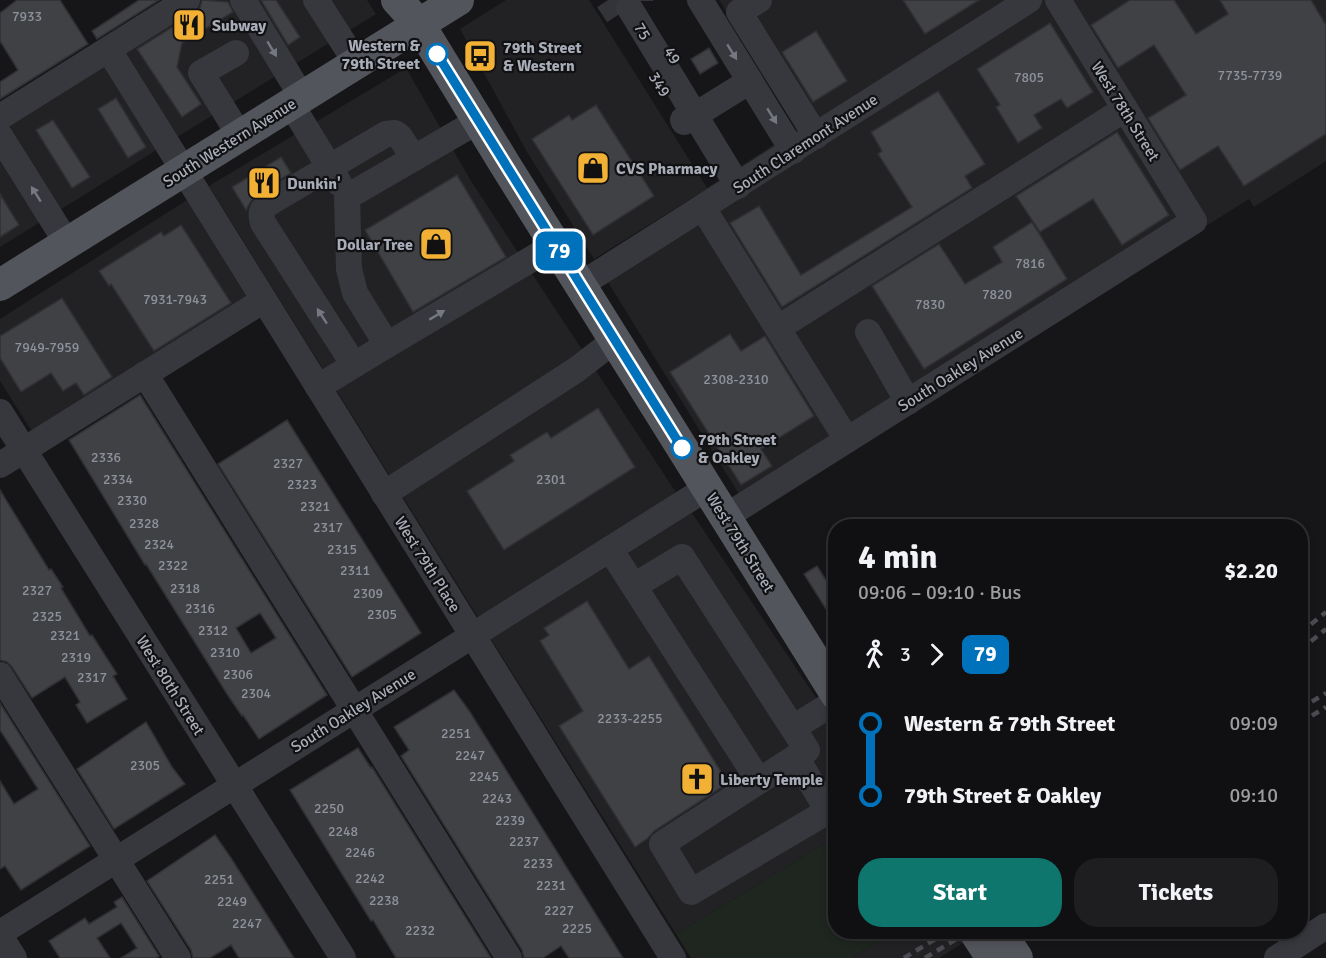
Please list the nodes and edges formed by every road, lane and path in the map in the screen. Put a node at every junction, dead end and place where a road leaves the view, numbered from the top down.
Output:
1 (188, 0) edge
2 (243, 0) edge
3 (316, 0) edge
4 (397, 0) edge
5 (458, 0) edge
6 (700, 0) edge
7 (759, 0) edge
8 (1029, 0) edge
9 (1058, 0) edge
10 (629, 7) tunnel mouth
11 (416, 12) edge
12 (236, 52) dead end
13 (115, 60) dead end
14 (357, 64) junction
15 (750, 81) junction
16 (297, 101) junction
17 (1125, 109) junction
18 (695, 116) junction
19 (0, 117) edge
20 (478, 121) junction
21 (0, 136) edge
22 (240, 136) junction
23 (816, 136) junction
24 (793, 151) junction
25 (414, 158) junction
26 (330, 168) junction
27 (183, 170) junction
28 (738, 186) junction
29 (347, 197) junction
30 (703, 208) junction
31 (1194, 221) joint
32 (67, 243) junction
33 (555, 245) junction
34 (0, 285) edge
35 (580, 285) junction
36 (264, 300) junction
37 (778, 328) junction
38 (868, 332) dead end
39 (615, 340) junction
40 (387, 345) junction
41 (354, 365) junction
42 (145, 374) junction
43 (318, 387) junction
44 (908, 402) junction
45 (3, 423) edge
46 (847, 440) junction
47 (24, 450) junction
48 (0, 465) edge
49 (707, 488) junction
50 (384, 494) junction
51 (725, 517) junction
52 (610, 549) junction
53 (634, 586) junction
54 (472, 635) junction
55 (0, 675) edge
56 (828, 680) edge
57 (828, 706) edge
58 (354, 710) junction
59 (793, 728) junction
60 (796, 757) junction
61 (759, 781) junction
62 (234, 785) junction
63 (116, 860) junction
64 (1326, 926) edge
65 (0, 935) edge
66 (1308, 938) edge
67 (980, 939) edge
68 (1005, 939) edge
69 (1306, 939) edge
70 (14, 958) edge
71 (178, 958) edge
72 (343, 958) edge
73 (509, 958) edge
74 (674, 958) edge
75 (992, 958) edge
76 (1017, 958) edge
77 (1277, 958) edge

1 - 19 street
2 -> 16 street
3 - 14 street
4 - 11 main road, West 79th Street
5 - 11 main road, South Western Avenue
6 -> 15 street
7 - 23 street
8 - 23 street, South Claremont Avenue
9 - 17 street, West 78th Street
10 - 18 street, 75
11 - 14 main road, South Western Avenue
11 - 20 main road, West 79th Street
12 - 22 street
13 - 27 street, West 79th Place
14 - 16 main road, South Western Avenue
15 - 18 street
15 -> 24 street
16 - 22 main road, South Western Avenue
16 - 26 street
17 - 31 street, West 78th Street
17 - 37 street
18 - 28 street, 75
20 - 25 street
20 - 33 main road, West 79th Street
32 -> 21 street
22 - 27 main road, South Western Avenue
23 - 24 street, South Claremont Avenue
24 - 28 street, South Claremont Avenue
25 - 26 street
25 - 29 street
26 - 29 street
41 -> 26 street
27 - 32 main road, South Western Avenue
27 - 36 street, West 79th Place
28 - 30 street, South Claremont Avenue
29 - 40 street
30 - 35 street, South Claremont Avenue
30 - 37 street
31 - 44 street, South Oakley Avenue
32 - 34 main road, South Western Avenue
33 - 35 main road, West 79th Street
40 -> 33 street
35 - 39 main road, West 79th Street
36 - 42 street
36 - 43 street, West 79th Place
37 - 46 street
38 - 44 street
39 - 49 main road, West 79th Street
39 - 50 street
40 - 41 street
41 - 43 street
42 - 47 street
42 - 58 street
43 - 50 street, West 79th Place
44 - 46 street, South Oakley Avenue
45 - 47 street, West 80th Street
46 - 51 street, South Oakley Avenue
47 - 48 street
47 - 62 street, West 80th Street
49 - 51 main road, West 79th Street
49 - 52 street, South Oakley Avenue
50 - 54 street, West 79th Place
51 - 56 main road, West 79th Street
52 - 53 street
52 - 54 street, South Oakley Avenue
53 - 59 street
53 - 61 street
54 - 58 street, South Oakley Avenue
54 - 74 street, West 79th Place
55 - 63 street
57 - 59 street
58 - 62 street, South Oakley Avenue
58 - 73 street
59 - 60 street
60 - 61 street
60 - 61 street
62 - 63 street, South Oakley Avenue
62 - 72 street, West 80th Street
63 - 65 street, South Oakley Avenue
63 - 71 street
64 - 66 street
65 - 70 street
67 - 75 main road
68 - 76 main road
69 - 77 street

